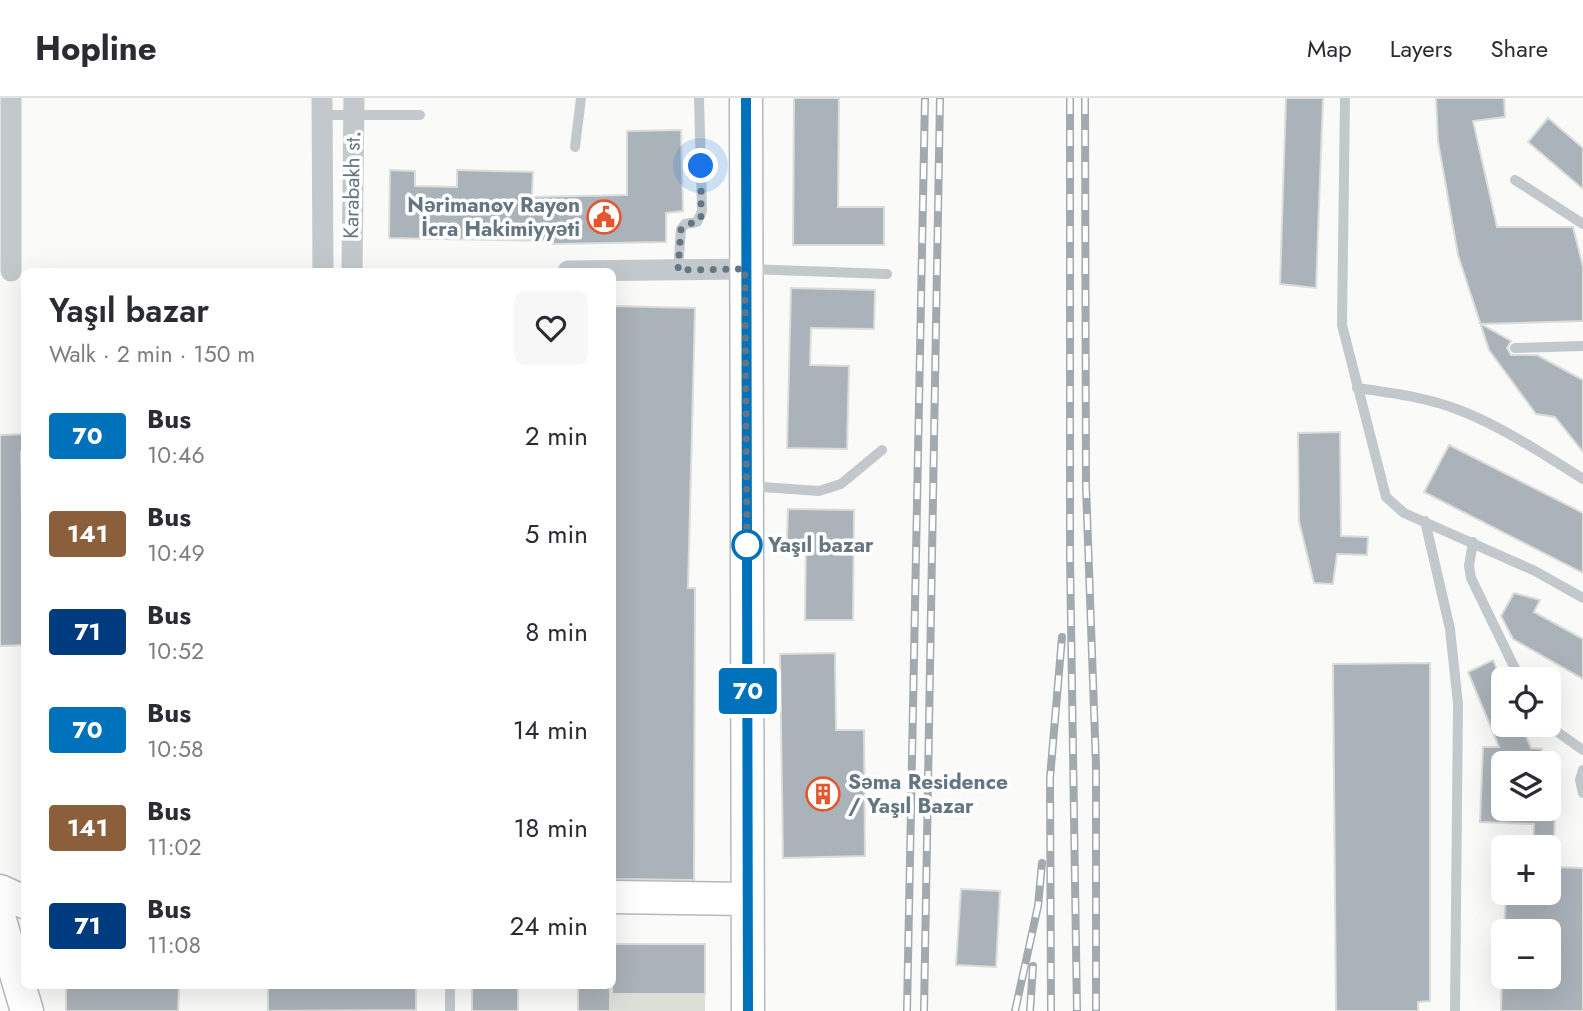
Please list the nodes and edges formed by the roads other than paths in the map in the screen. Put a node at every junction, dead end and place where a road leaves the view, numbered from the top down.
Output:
1 (11, 98) edge
2 (581, 98) edge
3 (699, 98) edge
4 (746, 98) edge
5 (1345, 98) edge
6 (322, 107) edge
7 (354, 107) edge
8 (421, 115) dead end
9 (575, 147) dead end
10 (1515, 180) dead end
11 (1583, 224) edge
12 (323, 268) edge
13 (352, 268) edge
14 (745, 269) junction
15 (678, 270) junction
16 (616, 271) edge
17 (12, 272) edge
18 (887, 274) dead end
19 (1583, 346) edge
20 (1515, 348) dead end
21 (1357, 388) junction
22 (882, 450) dead end
23 (1583, 479) edge
24 (747, 486) junction
25 (1425, 521) junction
26 (1473, 542) junction
27 (1583, 598) edge
28 (1514, 667) edge
29 (1561, 735) edge
30 (1583, 750) edge
31 (1583, 770) edge
32 (1583, 793) edge
33 (0, 891) edge
34 (616, 897) edge
35 (747, 899) junction
36 (21, 903) edge
37 (21, 908) edge
38 (2, 947) edge
39 (450, 989) edge
40 (12, 1011) edge
41 (27, 1011) edge
42 (450, 1011) edge
43 (748, 1011) edge
44 (1455, 1011) edge

1 - 17 street
2 - 9 lane
3 - 15 lane
4 - 14 main road
5 - 21 lane
6 - 7 lane
6 - 12 street, Karabakh st.
7 - 8 lane
7 - 13 street, Karabakh st.
10 - 11 lane
14 - 15 street
14 - 18 lane
14 - 24 main road
15 - 16 street
19 - 20 lane
21 - 23 lane
21 - 25 lane
22 - 24 lane
24 - 35 main road
25 - 26 lane
25 - 44 lane
26 - 27 lane
26 - 28 lane
29 - 30 lane
31 - 32 lane
33 - 36 main road
34 - 35 main road
35 - 43 main road
37 - 38 main road
38 - 40 main road
38 - 41 main road
39 - 42 lane

